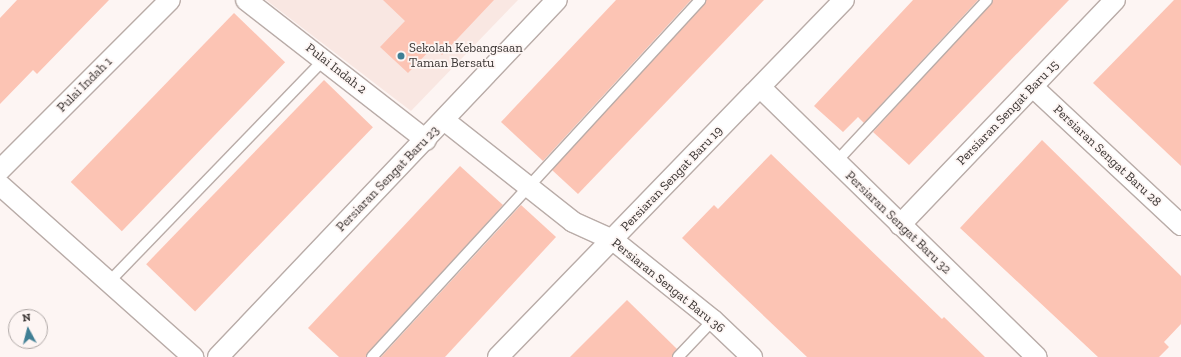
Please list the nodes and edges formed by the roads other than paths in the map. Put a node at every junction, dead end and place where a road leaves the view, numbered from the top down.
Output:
1 (170, 0) edge
2 (246, 0) edge
3 (557, 0) edge
4 (700, 0) edge
5 (844, 0) edge
6 (987, 0) edge
7 (1114, 0) edge
8 (324, 59) junction
9 (761, 88) junction
10 (1034, 88) junction
11 (444, 120) junction
12 (426, 140) junction
13 (836, 162) junction
14 (0, 170) edge
15 (0, 185) edge
16 (528, 187) junction
17 (900, 225) junction
18 (1181, 225) edge
19 (613, 240) junction
20 (109, 282) junction
21 (713, 320) junction
22 (193, 357) edge
23 (218, 357) edge
24 (372, 357) edge
25 (498, 357) edge
26 (678, 357) edge
27 (752, 357) edge
28 (1036, 357) edge

1 - 14 street, Pulai Indah 1
2 - 8 street, Pulai Indah 2
3 - 11 street, Persiaran Sengat Baru 23
4 - 16 lane
5 - 9 street, Persiaran Sengat Baru 19
6 - 13 lane
7 - 10 street, Persiaran Sengat Baru 15
8 - 12 street, Pulai Indah 2
8 - 20 lane
9 - 13 street, Persiaran Sengat Baru 32
9 - 19 street, Persiaran Sengat Baru 19
10 - 17 street, Persiaran Sengat Baru 15
10 - 18 street, Persiaran Sengat Baru 28
11 - 12 street, Persiaran Sengat Baru 23
11 - 16 street, Persiaran Sengat Baru 36
12 - 23 street, Persiaran Sengat Baru 23
13 - 17 street, Persiaran Sengat Baru 32
15 - 20 street
16 - 19 street, Persiaran Sengat Baru 36
16 - 24 lane
17 - 28 street, Persiaran Sengat Baru 32
19 - 21 street, Persiaran Sengat Baru 36
19 - 25 street, Persiaran Sengat Baru 19
20 - 22 street
21 - 26 lane
21 - 27 street, Persiaran Sengat Baru 36

